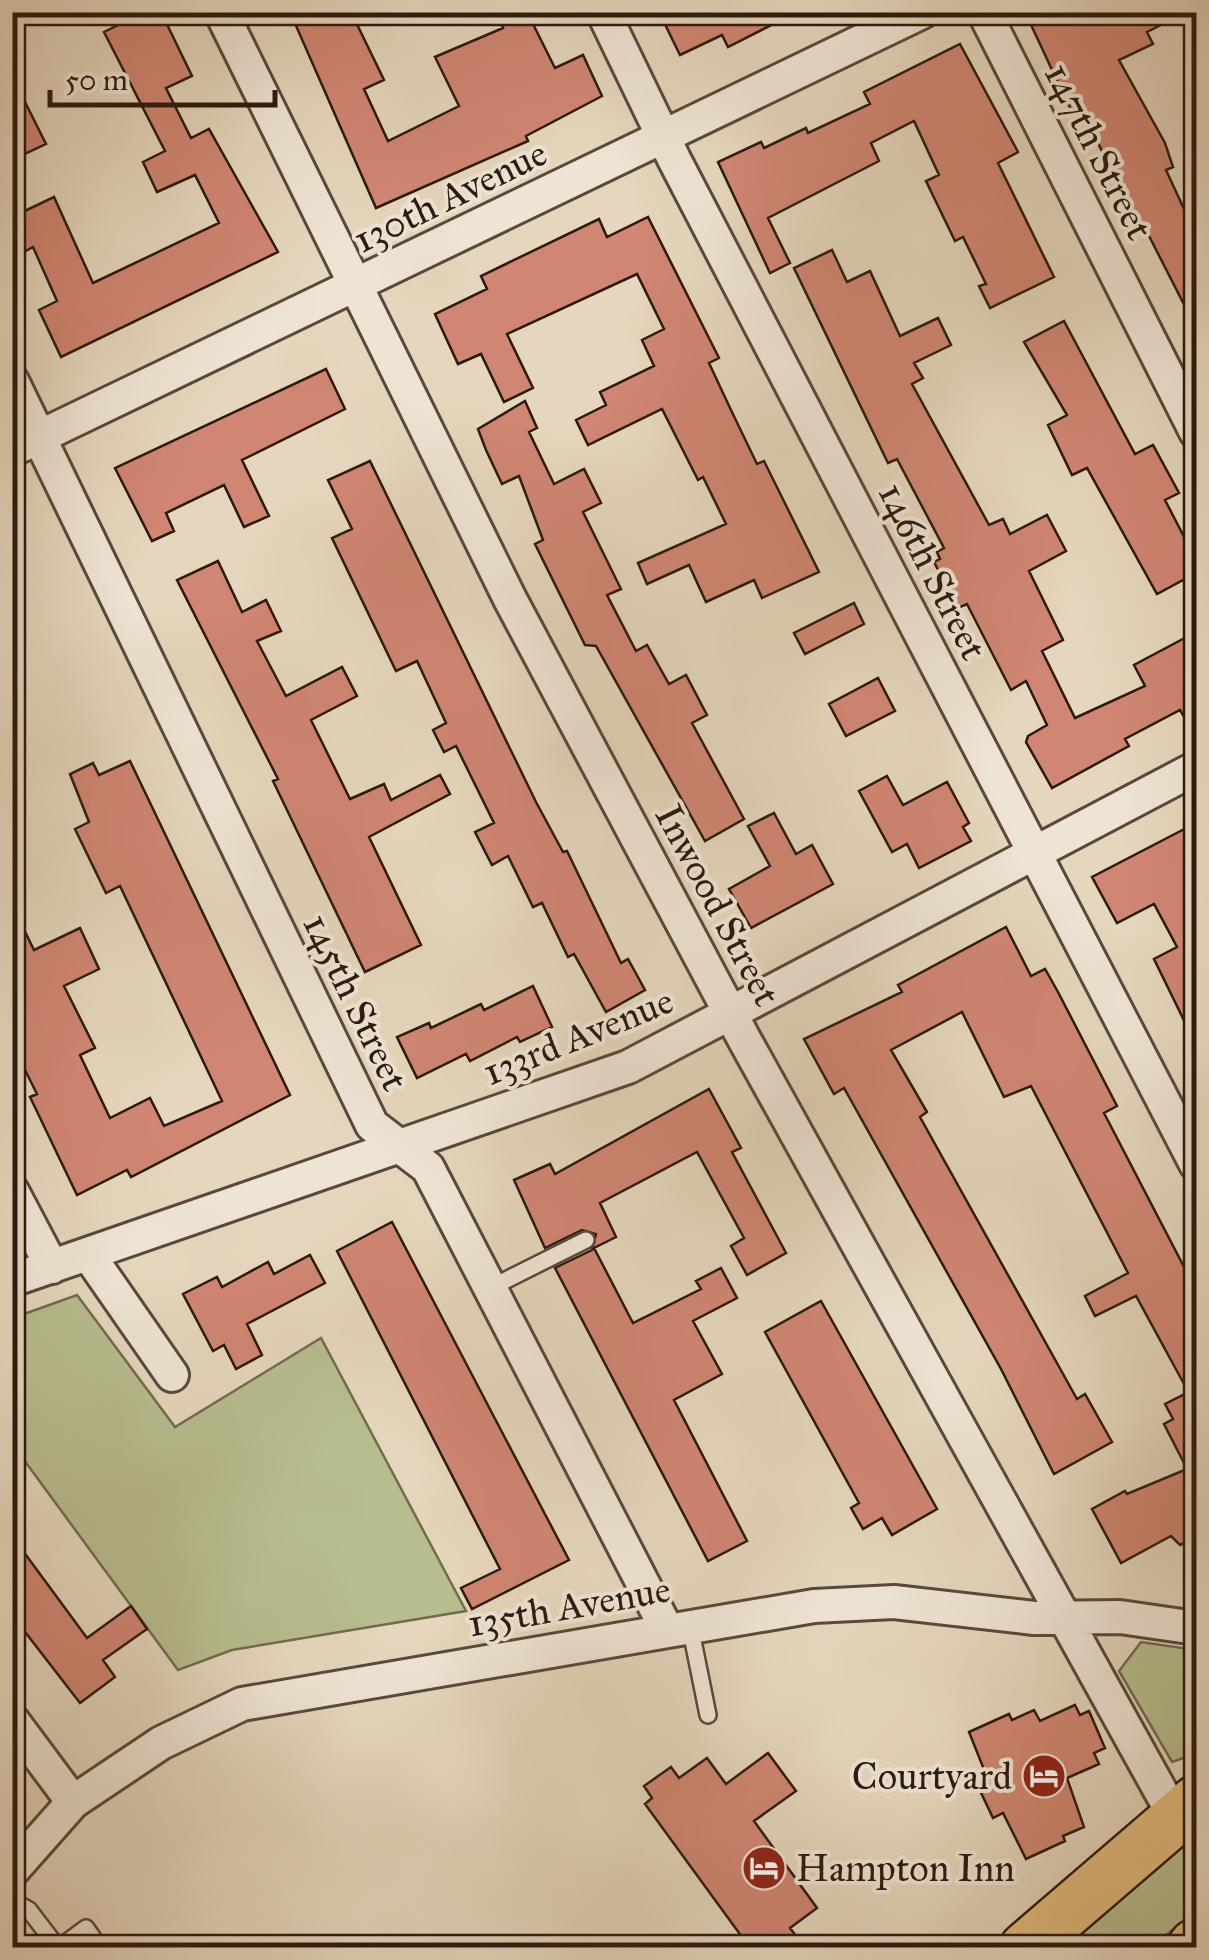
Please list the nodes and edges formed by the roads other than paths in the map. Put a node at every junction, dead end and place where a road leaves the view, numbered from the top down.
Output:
1 (221, 12) edge
2 (602, 12) edge
3 (922, 12) edge
4 (984, 12) edge
5 (663, 138) junction
6 (354, 286) junction
7 (12, 382) edge
8 (1196, 432) edge
9 (26, 444) edge
10 (1196, 768) edge
11 (1034, 854) junction
12 (730, 1014) junction
13 (396, 1146) junction
14 (1196, 1164) edge
15 (12, 1191) edge
16 (586, 1240) dead end
17 (88, 1254) junction
18 (52, 1267) junction
19 (12, 1280) edge
20 (490, 1288) junction
21 (172, 1374) dead end
22 (1065, 1618) junction
23 (678, 1628) junction
24 (1196, 1628) edge
25 (708, 1715) dead end
26 (12, 1720) edge
27 (73, 1802) junction
28 (1186, 1810) edge
29 (12, 1871) edge
30 (12, 1900) edge
31 (58, 1948) edge
32 (100, 1948) edge
33 (1026, 1948) edge

1 - 6 street, Inwood Street
2 - 5 street, 146th Street
3 - 5 street, 130th Avenue
4 - 8 street, 147th Street
5 - 6 street, 130th Avenue
5 - 11 street, 146th Street
6 - 9 street, 130th Avenue
6 - 12 street, Inwood Street
7 - 9 street, 145th Street
9 - 13 street, 145th Street
10 - 11 street, 133rd Avenue
11 - 12 street, 133rd Avenue
11 - 14 street, 146th Street
12 - 13 street, 133rd Avenue
12 - 22 street, Inwood Street
13 - 17 street, 133rd Avenue
13 - 20 street, 145th Street
15 - 18 street
16 - 20 lane
17 - 18 street, 133rd Avenue
17 - 21 street
18 - 19 street, 133rd Avenue
20 - 23 street, 145th Street
22 - 23 street, 135th Avenue
22 - 24 street, 135th Avenue
22 - 28 street, Inwood Street
23 - 25 lane
23 - 27 street, 135th Avenue
26 - 27 street
27 - 29 street, 135th Avenue
28 - 33 main road
30 - 31 lane
31 - 32 lane

